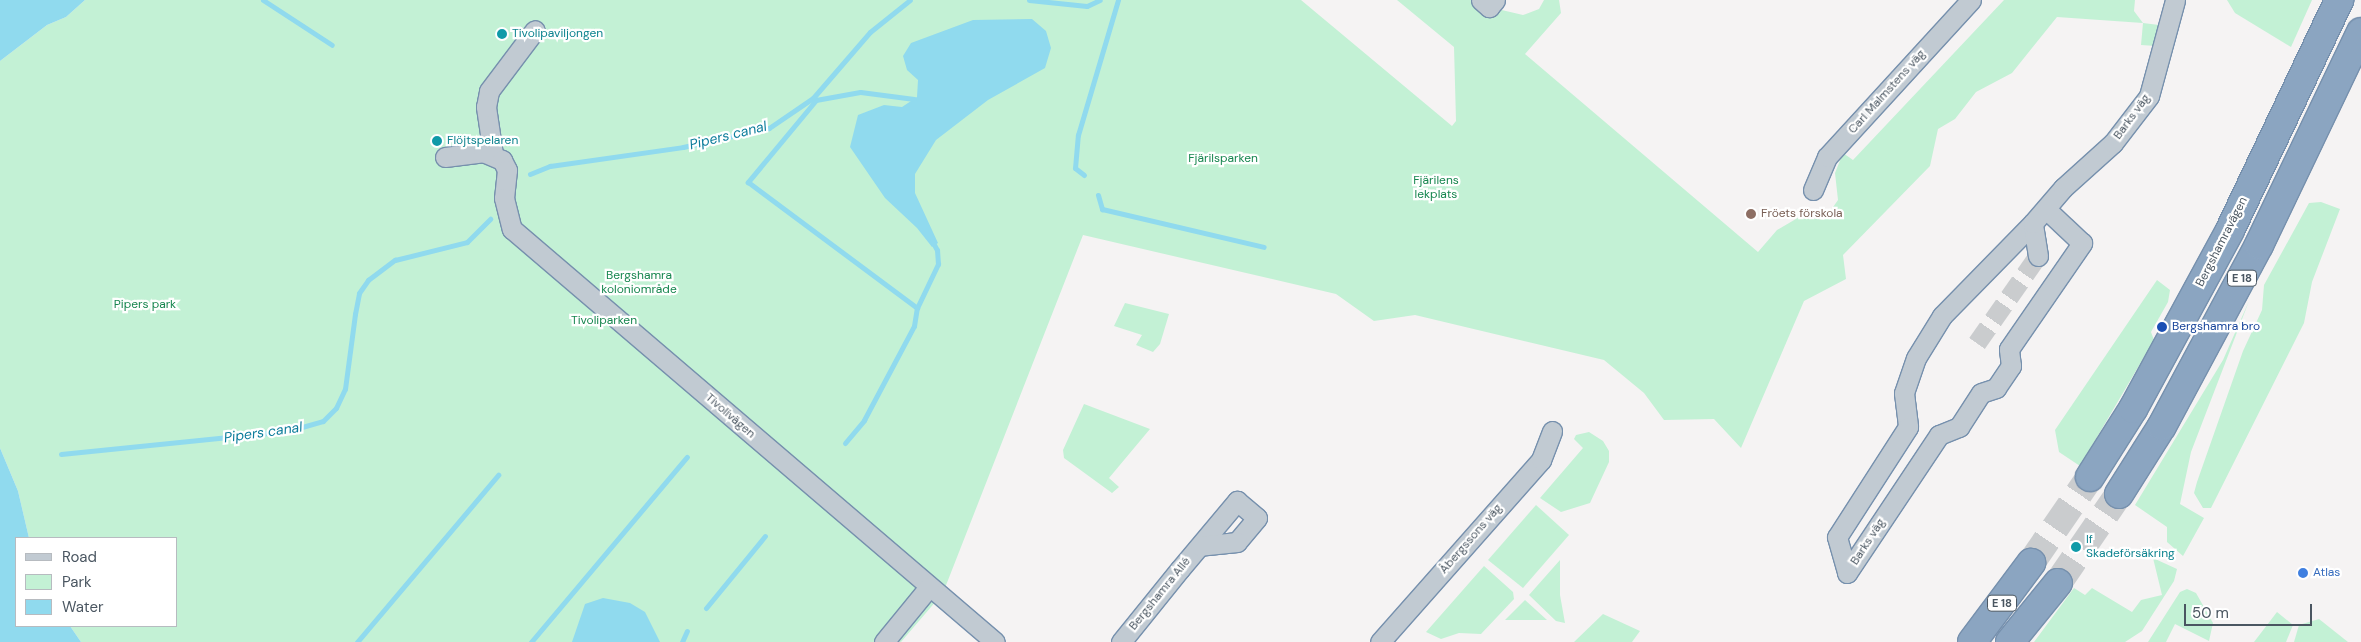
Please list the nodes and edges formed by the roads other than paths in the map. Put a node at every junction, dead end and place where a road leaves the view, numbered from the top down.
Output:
1 (1970, 0) edge
2 (2176, 0) edge
3 (2339, 0) edge
4 (534, 30) dead end
5 (2361, 32) edge
6 (493, 147) junction
7 (444, 157) dead end
8 (1813, 190) dead end
9 (2047, 210) junction
10 (2033, 224) junction
11 (2038, 256) tunnel mouth
12 (1908, 427) junction
13 (1552, 431) dead end
14 (1939, 435) junction
15 (2090, 477) tunnel mouth
16 (2119, 494) tunnel mouth
17 (1200, 546) dead end
18 (2031, 563) tunnel mouth
19 (2058, 582) tunnel mouth
20 (928, 587) junction
21 (884, 642) edge
22 (995, 642) edge
23 (1121, 642) edge
24 (1380, 642) edge
25 (1972, 642) edge
26 (2010, 642) edge

1 - 8 street, Carl Malmstens väg
2 - 9 street, Barks väg
3 - 15 highway, Bergshamravägen / E 18
4 - 6 street
5 - 16 highway, E 18
6 - 7 street
6 - 20 street, Tivolivägen
9 - 10 street, Barks väg
9 - 14 street, Barks väg
10 - 11 street
10 - 12 street, Barks väg
12 - 14 street
12 - 14 street, Barks väg
13 - 24 street, Åbergssons väg
17 - 23 street, Bergshamra Allé
18 - 25 highway, E 18
19 - 26 highway, E 18
20 - 21 street
20 - 22 street, Tivolivägen

